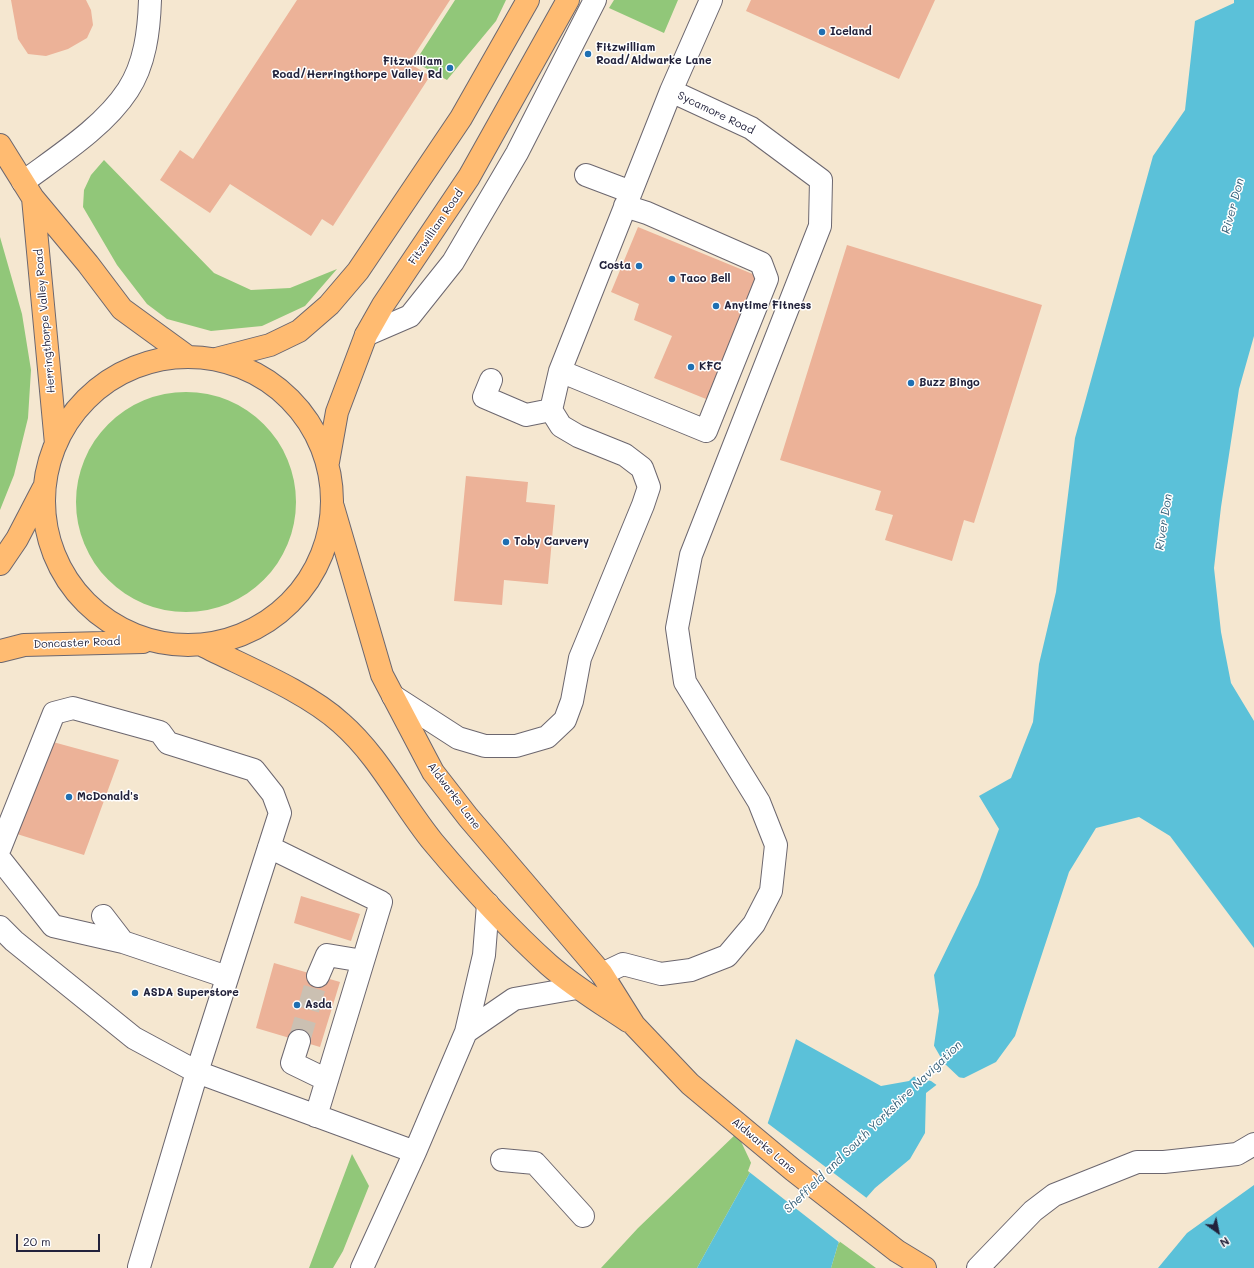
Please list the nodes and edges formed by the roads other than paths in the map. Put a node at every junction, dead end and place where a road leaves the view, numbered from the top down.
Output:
1 (150, 0) edge
2 (528, 0) edge
3 (568, 0) edge
4 (595, 0) edge
5 (711, 0) edge
6 (671, 91) junction
7 (0, 145) edge
8 (586, 174) dead end
9 (28, 190) junction
10 (628, 199) junction
11 (366, 335) junction
12 (188, 357) junction
13 (216, 359) junction
14 (560, 372) junction
15 (491, 380) dead end
16 (551, 410) junction
17 (56, 444) junction
18 (328, 463) junction
19 (44, 487) junction
20 (333, 508) junction
21 (0, 564) edge
22 (154, 642) junction
23 (202, 645) junction
24 (0, 651) edge
25 (393, 696) junction
26 (269, 847) junction
27 (0, 848) edge
28 (0, 859) edge
29 (488, 904) junction
30 (103, 916) dead end
31 (0, 927) edge
32 (122, 942) junction
33 (363, 962) junction
34 (602, 974) junction
35 (318, 976) tunnel mouth
36 (227, 977) junction
37 (577, 988) junction
38 (634, 1025) junction
39 (466, 1032) junction
40 (299, 1041) tunnel mouth
41 (197, 1072) junction
42 (328, 1080) junction
43 (316, 1116) junction
44 (1254, 1144) edge
45 (415, 1152) junction
46 (502, 1160) dead end
47 (583, 1216) dead end
48 (139, 1267) dead end
49 (362, 1268) edge
50 (925, 1268) edge
51 (978, 1268) edge

1 - 9 street
2 - 13 main road
3 - 11 main road, Fitzwilliam Road
4 - 11 street
5 - 6 street, Sycamore Road
6 - 10 street
6 - 34 street, Sycamore Road
7 - 9 main road, Herringthorpe Valley Road
8 - 10 street
9 - 12 main road, Herringthorpe Valley Road
9 - 17 main road, Herringthorpe Valley Road
10 - 14 street
10 - 14 street
11 - 18 main road, Fitzwilliam Road
12 - 13 main road
12 - 17 main road
13 - 18 main road
14 - 16 street
15 - 16 street
16 - 25 street
17 - 19 main road
18 - 20 main road
19 - 21 main road
19 - 22 main road
20 - 23 main road
20 - 25 main road, Aldwarke Lane
22 - 23 main road
22 - 24 main road, Doncaster Road
23 - 29 main road, Aldwarke Lane
25 - 34 main road, Aldwarke Lane
26 - 27 street
26 - 33 street
26 - 36 street
28 - 32 street
29 - 37 main road, Aldwarke Lane
29 - 39 street
30 - 32 street
31 - 41 street
32 - 36 street
33 - 35 street
33 - 42 street
34 - 38 main road, Aldwarke Lane
36 - 41 street
37 - 38 main road, Aldwarke Lane
37 - 39 street
38 - 50 main road, Aldwarke Lane
39 - 45 street
40 - 42 street
41 - 43 street
41 - 48 street
42 - 43 street
43 - 45 street
44 - 51 street
45 - 49 street
46 - 47 street

